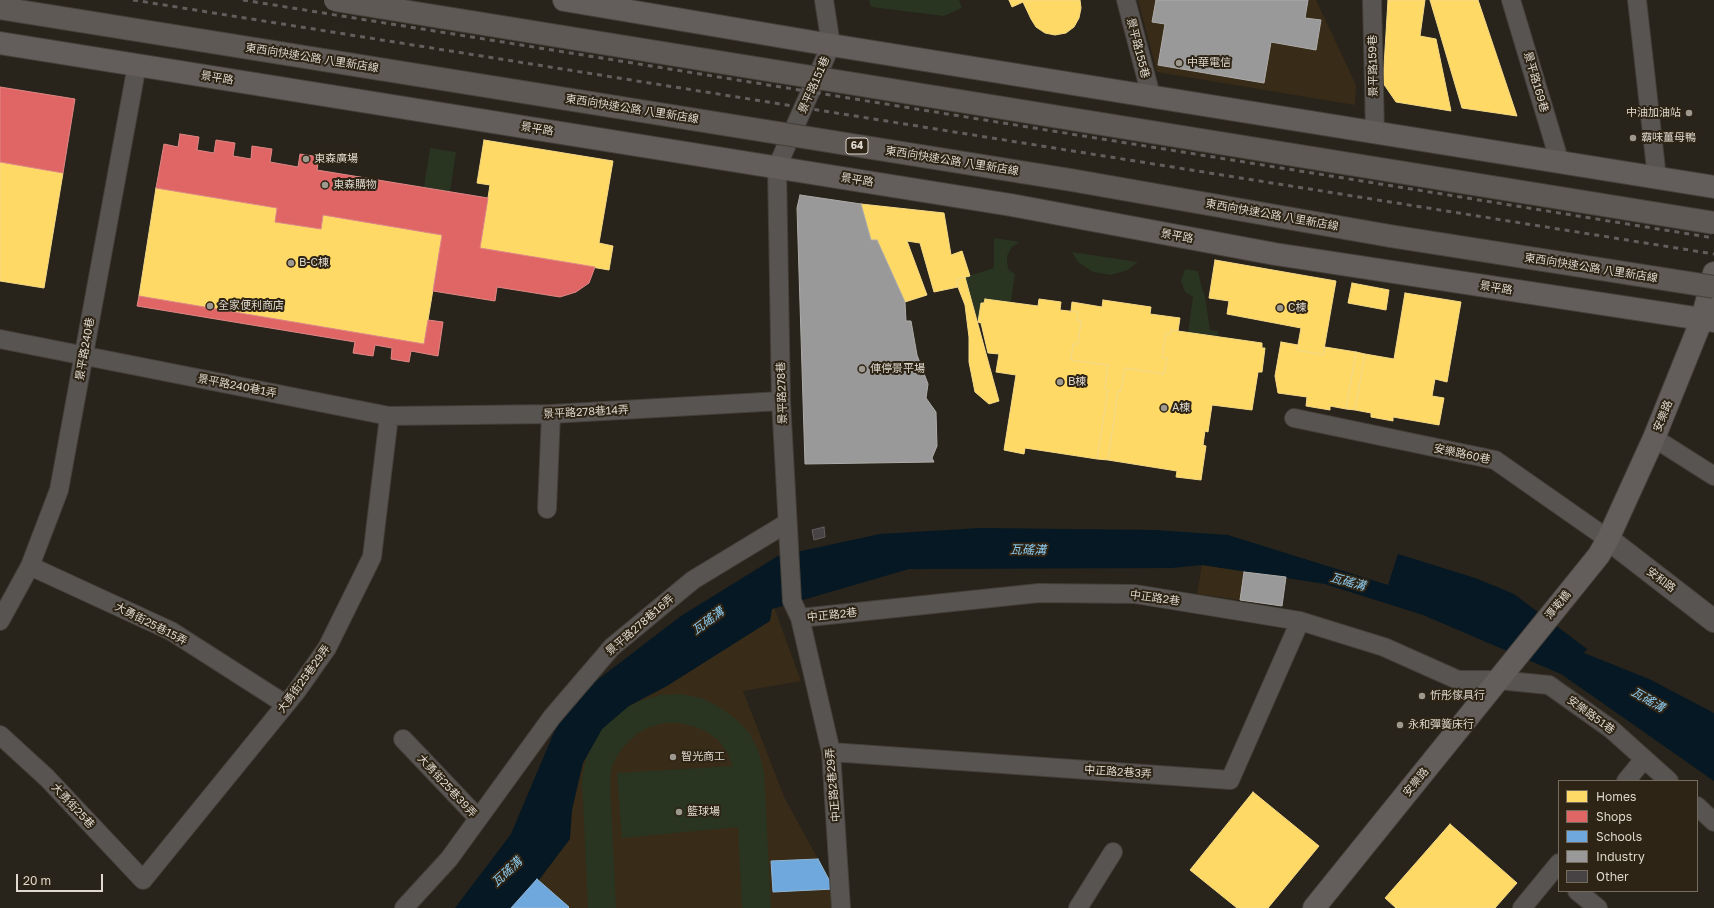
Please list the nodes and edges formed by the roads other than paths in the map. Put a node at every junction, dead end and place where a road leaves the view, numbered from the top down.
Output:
1 (334, 0) edge
2 (564, 0) edge
3 (824, 0) edge
4 (1126, 0) edge
5 (1372, 0) edge
6 (1512, 0) edge
7 (1637, 0) edge
8 (0, 8) edge
9 (0, 43) edge
10 (831, 45) junction
11 (138, 65) junction
12 (1151, 96) junction
13 (1375, 133) junction
14 (1560, 163) junction
15 (777, 167) junction
16 (1658, 178) junction
17 (1714, 187) edge
18 (1714, 223) edge
19 (1714, 273) edge
20 (1714, 288) edge
21 (1708, 320) edge
22 (0, 339) edge
23 (84, 356) junction
24 (782, 401) junction
25 (551, 414) junction
26 (390, 416) junction
27 (1294, 418) dead end
28 (1654, 438) junction
29 (1714, 476) edge
30 (547, 509) dead end
31 (787, 523) junction
32 (1604, 547) junction
33 (30, 566) junction
34 (800, 618) junction
35 (0, 621) edge
36 (1300, 621) junction
37 (1714, 621) edge
38 (1517, 656) joint
39 (1498, 680) junction
40 (286, 704) junction
41 (0, 735) edge
42 (403, 739) dead end
43 (831, 752) junction
44 (1644, 759) junction
45 (1627, 780) edge
46 (1667, 780) edge
47 (1698, 807) edge
48 (478, 818) junction
49 (1714, 822) edge
50 (1113, 852) dead end
51 (1557, 870) edge
52 (143, 880) joint
53 (1578, 892) edge
54 (404, 908) edge
55 (841, 908) edge
56 (1078, 908) edge
57 (1314, 908) edge
58 (1522, 908) edge
59 (1598, 908) edge

1 - 18 highway, bridge
2 - 10 main road
3 - 10 lane, 景平路151巷
4 - 12 lane, 景平路155巷
5 - 13 lane, 景平路159巷
6 - 14 lane, 景平路169巷
7 - 16 lane
8 - 20 highway, 東西向快速公路 八里新店線 / 64, bridge
9 - 11 main road, 景平路
10 - 12 main road
10 - 15 lane, 景平路151巷
11 - 15 main road, 景平路
11 - 23 lane, 景平路240巷
12 - 13 main road
13 - 14 main road
14 - 16 main road
15 - 21 main road, 景平路
15 - 24 lane, 景平路278巷
16 - 17 main road
19 - 21 main road, 安樂路
21 - 28 main road, 安樂路
22 - 23 lane, 景平路240巷1弄
23 - 26 lane, 景平路240巷1弄
23 - 33 lane, 景平路240巷
24 - 25 lane, 景平路278巷14弄
24 - 31 lane, 景平路278巷
25 - 26 lane, 景平路278巷14弄
25 - 30 lane
26 - 40 lane, 大勇街25巷29弄
27 - 32 lane, 安樂路60巷
28 - 29 lane
28 - 32 main road, 安樂路
31 - 34 lane, 景平路278巷
31 - 48 lane, 景平路278巷16弄
32 - 37 street, 安和路
32 - 38 main road, 潭墘橋
33 - 35 lane, 景平路240巷
33 - 40 lane, 大勇街25巷15弄
34 - 36 lane, 中正路2巷
34 - 43 lane, 中正路2巷29弄
36 - 39 lane, 中正路2巷
36 - 43 lane, 中正路2巷3弄
38 - 39 main road, 安樂路
39 - 44 lane, 安樂路51巷
39 - 57 main road, 安樂路
40 - 52 lane, 大勇街25巷29弄
41 - 52 lane, 大勇街25巷
42 - 48 lane, 大勇街25巷39弄
43 - 55 lane, 中正路2巷29弄
44 - 45 lane
44 - 46 lane, 安樂路51巷
47 - 49 lane
48 - 54 lane, 大勇街25巷39弄
50 - 56 lane
51 - 58 lane
53 - 59 lane

